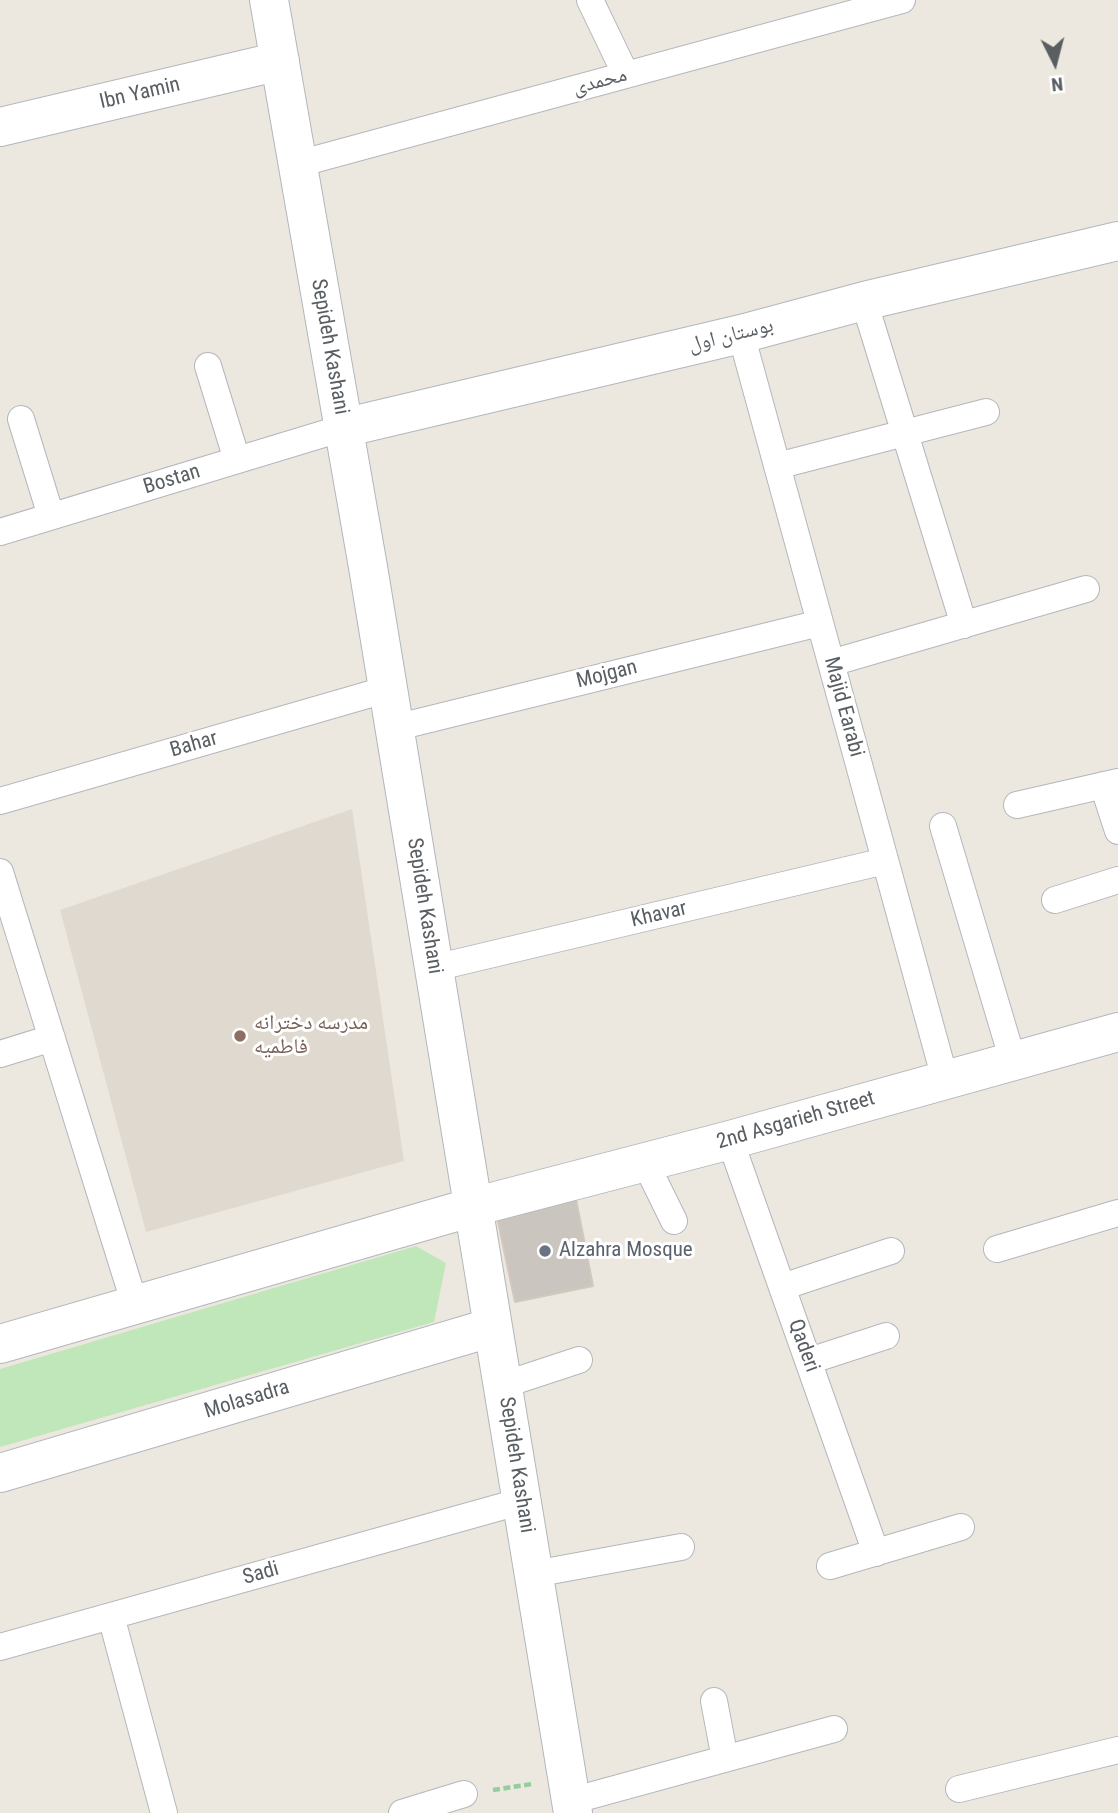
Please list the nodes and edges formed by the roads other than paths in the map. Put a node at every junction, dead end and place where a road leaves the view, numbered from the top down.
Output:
1 (269, 0) edge
2 (590, 0) edge
3 (902, 0) edge
4 (280, 61) junction
5 (626, 75) junction
6 (0, 127) edge
7 (298, 164) junction
8 (1118, 241) edge
9 (864, 302) junction
10 (741, 334) junction
11 (208, 366) dead end
12 (986, 412) dead end
13 (21, 419) dead end
14 (343, 428) junction
15 (906, 433) junction
16 (237, 460) junction
17 (777, 466) junction
18 (51, 516) junction
19 (0, 532) edge
20 (1086, 589) dead end
21 (820, 623) junction
22 (964, 625) junction
23 (831, 663) junction
24 (388, 689) junction
25 (394, 727) junction
26 (1111, 784) edge
27 (0, 801) edge
28 (1017, 805) dead end
29 (943, 826) dead end
30 (1118, 831) edge
31 (885, 861) junction
32 (0, 872) edge
33 (1118, 880) edge
34 (1055, 900) dead end
35 (434, 968) junction
36 (1118, 1032) edge
37 (52, 1038) junction
38 (0, 1054) edge
39 (1013, 1061) junction
40 (945, 1079) junction
41 (730, 1140) junction
42 (645, 1162) junction
43 (473, 1207) junction
44 (1118, 1213) edge
45 (674, 1222) dead end
46 (997, 1249) dead end
47 (891, 1251) dead end
48 (782, 1287) junction
49 (135, 1305) junction
50 (493, 1326) junction
51 (886, 1336) dead end
52 (0, 1344) edge
53 (579, 1360) dead end
54 (808, 1361) junction
55 (503, 1385) junction
56 (0, 1473) edge
57 (522, 1501) junction
58 (961, 1527) dead end
59 (681, 1547) dead end
60 (876, 1553) junction
61 (830, 1566) dead end
62 (534, 1574) junction
63 (111, 1616) junction
64 (0, 1647) edge
65 (714, 1701) dead end
66 (834, 1729) dead end
67 (1118, 1750) edge
68 (725, 1759) junction
69 (959, 1788) dead end
70 (464, 1794) road end
71 (571, 1798) edge
72 (164, 1813) edge
73 (402, 1813) edge

1 - 4 street, Sepideh Kashani
2 - 5 street
3 - 5 street, محمدی
4 - 6 street, Ibn Yamin
4 - 7 street, Sepideh Kashani
5 - 7 street, محمدی
7 - 14 street, Sepideh Kashani
8 - 9 street, بوستان اول
9 - 10 street, بوستان اول
9 - 15 street
10 - 14 street, بوستان اول
10 - 17 street, Majid Earabi
11 - 16 street
12 - 15 street
13 - 18 street
14 - 16 street, Bostan
14 - 24 street, Sepideh Kashani
15 - 17 street
15 - 22 street
16 - 18 street, Bostan
17 - 21 street, Majid Earabi
18 - 19 street, Bostan
20 - 22 street
21 - 23 street, Majid Earabi
21 - 25 street, Mojgan
22 - 23 street
23 - 31 street, Majid Earabi
24 - 25 street, Sepideh Kashani
24 - 27 street, Bahar
25 - 35 street, Sepideh Kashani
26 - 28 street
26 - 30 street
29 - 39 street
31 - 35 street, Khavar
31 - 40 street, Majid Earabi
32 - 37 street
33 - 34 street
35 - 43 street, Sepideh Kashani
36 - 39 street, 2nd Asgarieh Street
37 - 38 street
37 - 49 street
39 - 40 street, 2nd Asgarieh Street
40 - 41 street, 2nd Asgarieh Street
41 - 42 street, 2nd Asgarieh Street
41 - 48 street, Qaderi
42 - 43 street, 2nd Asgarieh Street
42 - 45 street
43 - 49 street
43 - 50 street, Sepideh Kashani
44 - 46 street
47 - 48 street
48 - 54 street, Qaderi
49 - 52 street
50 - 55 street, Sepideh Kashani
50 - 56 street, Molasadra
51 - 54 street
53 - 55 street
54 - 60 street, Qaderi
55 - 57 street, Sepideh Kashani
57 - 62 street, Sepideh Kashani
57 - 63 street, Sadi
58 - 60 street
59 - 62 street
60 - 61 street
62 - 71 street, Sepideh Kashani
63 - 64 street, Sadi
63 - 72 street
65 - 68 street
66 - 68 street
67 - 69 street
68 - 71 street
70 - 73 street

